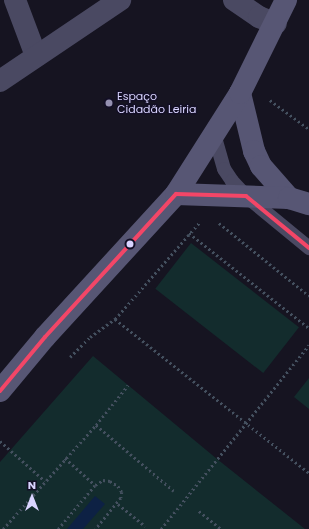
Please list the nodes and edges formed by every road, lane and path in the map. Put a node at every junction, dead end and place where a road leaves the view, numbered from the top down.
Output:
1 (15, 0) edge
2 (120, 0) edge
3 (234, 0) edge
4 (286, 0) edge
5 (276, 24) junction
6 (36, 56) junction
7 (0, 81) edge
8 (240, 93) junction
9 (268, 98) dead end
10 (309, 129) edge
11 (214, 134) junction
12 (176, 194) junction
13 (246, 196) junction
14 (299, 201) edge
15 (202, 218) dead end
16 (214, 219) dead end
17 (189, 233) junction
18 (309, 248) edge
19 (309, 296) edge
20 (116, 319) junction
21 (309, 328) edge
22 (309, 345) edge
23 (70, 357) dead end
24 (128, 385) dead end
25 (0, 391) edge
26 (247, 423) junction
27 (96, 425) junction
28 (0, 441) edge
29 (65, 458) junction
30 (309, 473) edge
31 (45, 481) junction
32 (95, 485) junction
33 (174, 490) dead end
34 (118, 504) junction
35 (199, 511) dead end
36 (145, 526) dead end
37 (3, 529) edge
38 (58, 529) edge
39 (96, 529) edge
40 (161, 529) edge
41 (221, 529) edge

1 - 6 street
2 - 6 street
3 - 5 street
4 - 5 main road
5 - 8 main road
6 - 7 street
8 - 11 main road
8 - 14 main road
9 - 10 path
11 - 12 main road
11 - 13 lane
12 - 13 main road
12 - 25 main road
13 - 14 main road
13 - 18 lane
15 - 17 path
16 - 19 path
17 - 20 path
17 - 21 path
20 - 23 path
20 - 26 path
22 - 26 path
24 - 27 path
26 - 30 path
26 - 40 path
27 - 29 path
27 - 33 path
28 - 31 path
29 - 31 path
29 - 32 path
31 - 37 path
32 - 34 path
32 - 38 path
34 - 36 path
34 - 39 path
35 - 41 path

